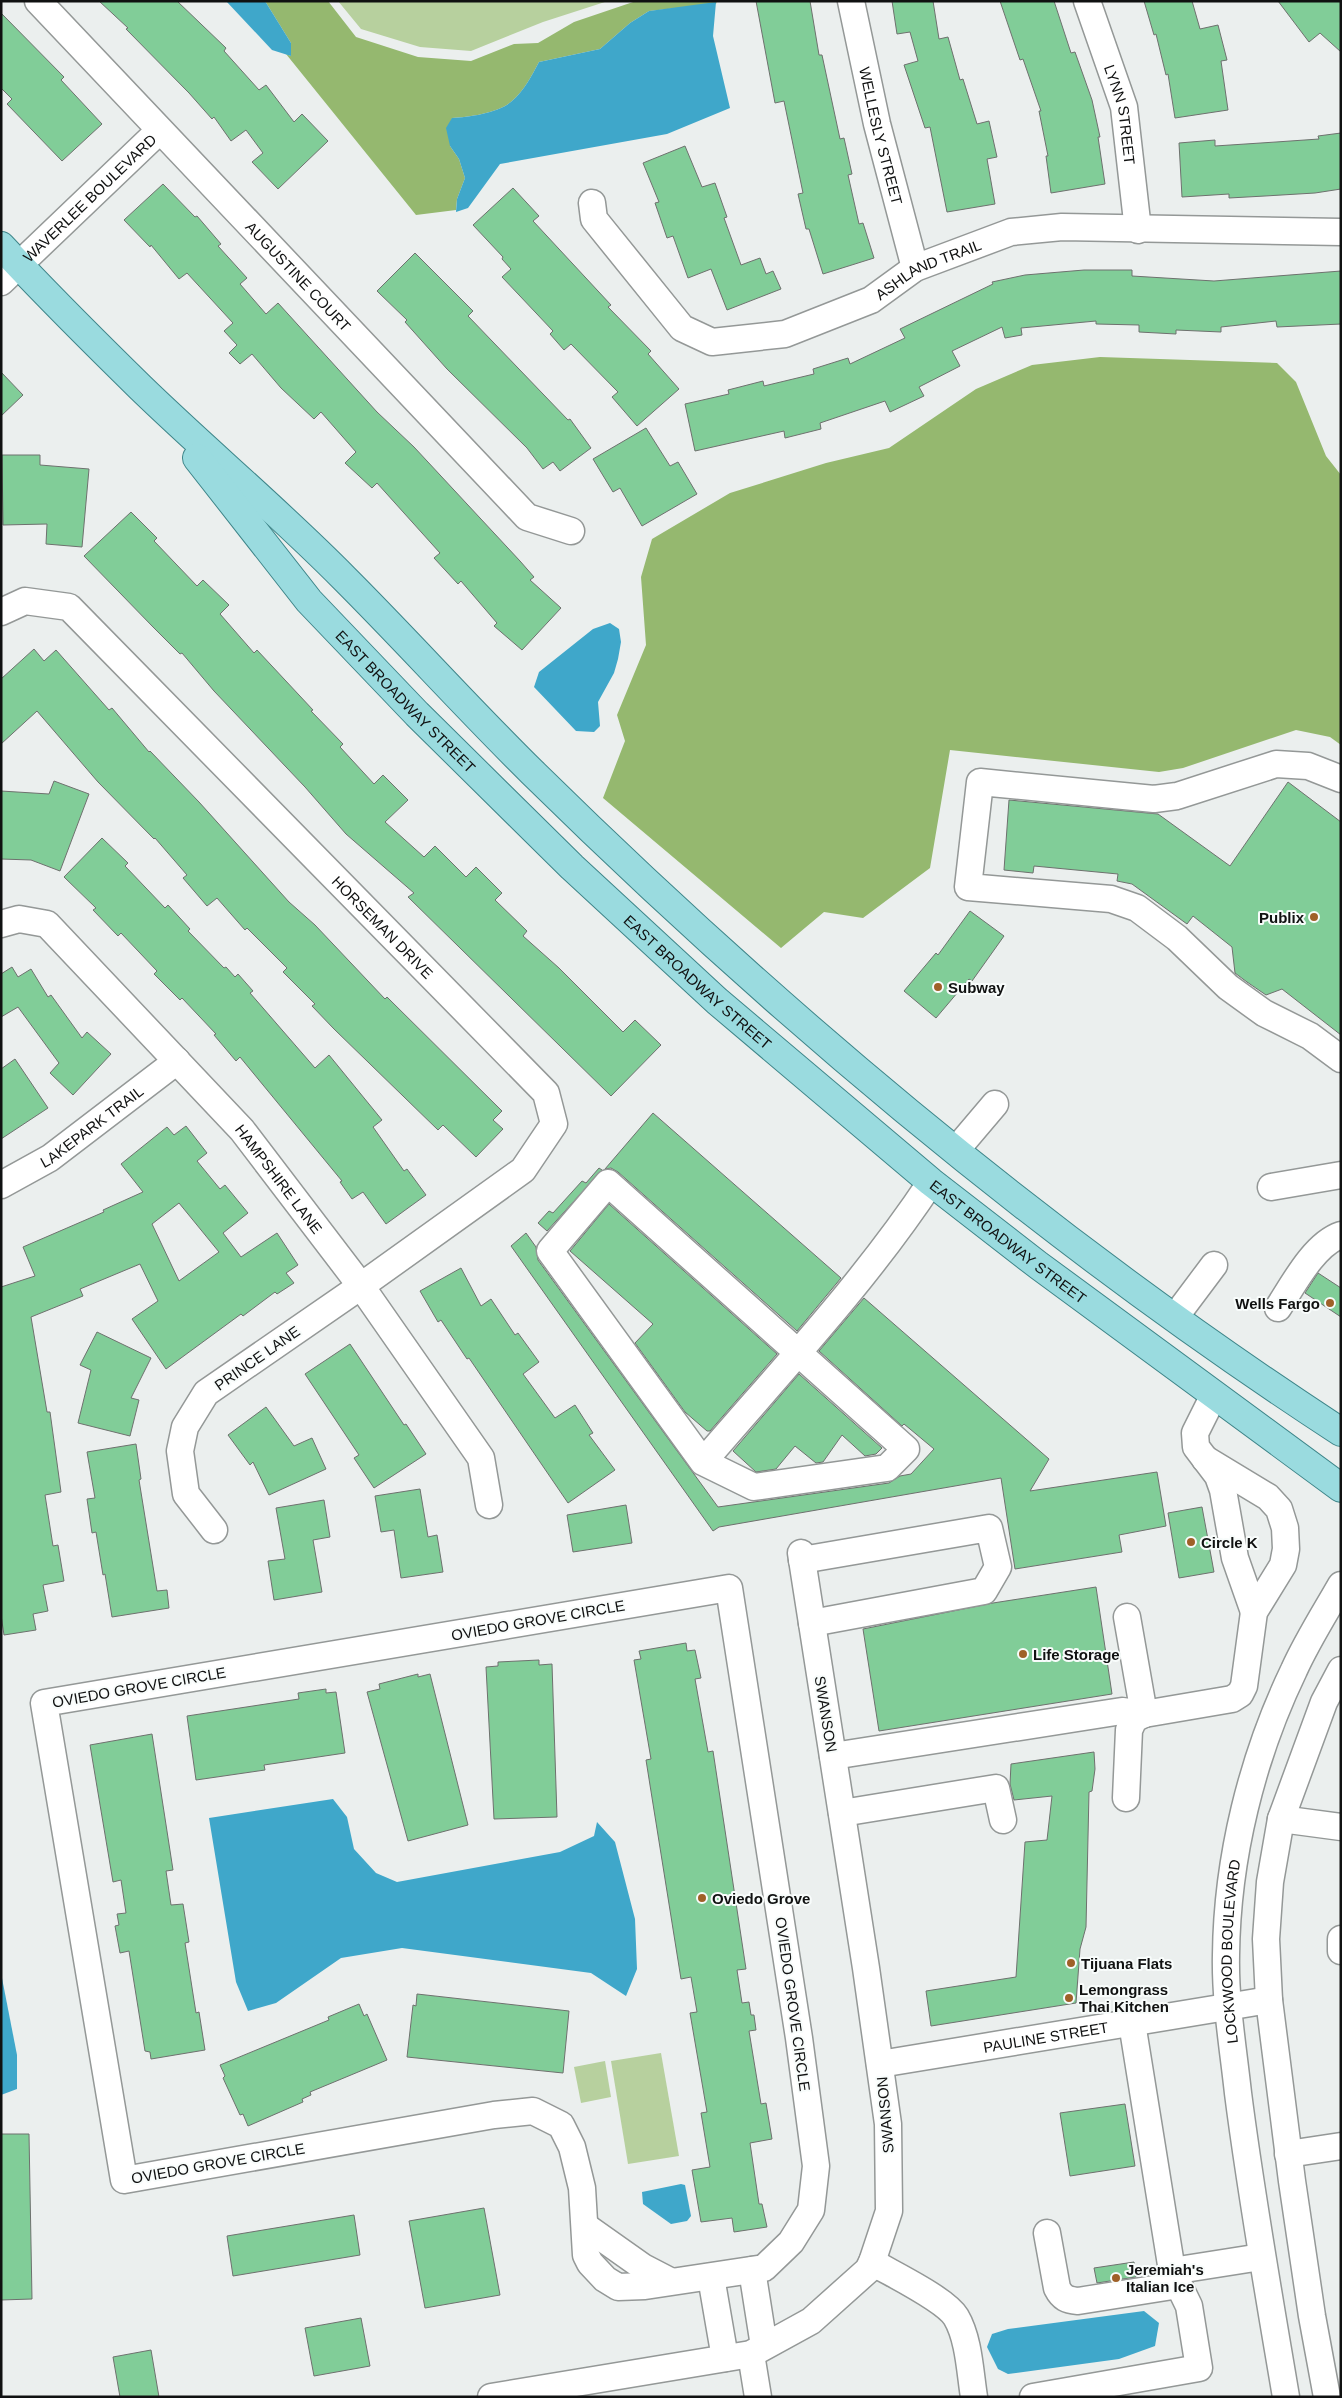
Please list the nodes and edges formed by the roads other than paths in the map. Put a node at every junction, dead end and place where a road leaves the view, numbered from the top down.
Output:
1 (38, 1) edge
2 (851, 1) edge
3 (1087, 1) edge
4 (159, 131) junction
5 (592, 203) dead end
6 (1138, 230) junction
7 (1341, 232) edge
8 (7, 264) edge
9 (915, 268) junction
10 (140, 387) junction
11 (571, 531) dead end
12 (1, 612) edge
13 (1341, 779) edge
14 (1, 924) edge
15 (1341, 1059) edge
16 (177, 1061) junction
17 (995, 1104) dead end
18 (956, 1150) junction
19 (1341, 1175) edge
20 (931, 1182) junction
21 (1, 1185) edge
22 (1271, 1187) dead end
23 (1341, 1235) edge
24 (1214, 1265) dead end
25 (361, 1286) junction
26 (1278, 1308) dead end
27 (1175, 1317) junction
28 (796, 1352) junction
29 (1214, 1395) junction
30 (1341, 1432) edge
31 (703, 1462) junction
32 (1216, 1468) junction
33 (1341, 1488) edge
34 (489, 1505) dead end
35 (214, 1530) dead end
36 (1341, 1585) edge
37 (1254, 1612) junction
38 (1127, 1617) dead end
39 (812, 1623) junction
40 (1341, 1670) edge
41 (1244, 1686) junction
42 (1280, 1704) junction
43 (1144, 1714) junction
44 (833, 1756) junction
45 (1126, 1798) dead end
46 (842, 1814) junction
47 (1281, 1819) junction
48 (1003, 1820) dead end
49 (1341, 1827) edge
50 (1341, 1939) edge
51 (1341, 1951) edge
52 (1269, 2000) junction
53 (1228, 2006) junction
54 (1132, 2023) junction
55 (880, 2064) junction
56 (1341, 2146) edge
57 (1288, 2154) junction
58 (1047, 2233) dead end
59 (1262, 2257) junction
60 (872, 2262) junction
61 (752, 2270) junction
62 (711, 2276) junction
63 (1175, 2278) junction
64 (758, 2350) junction
65 (725, 2358) junction
66 (491, 2397) edge
67 (758, 2397) edge
68 (974, 2397) edge
69 (1033, 2397) edge
70 (1286, 2397) edge
71 (1327, 2397) edge

1 - 4 street, AUGUSTINE COURT
2 - 9 street, WELLESLY STREET
3 - 6 street, LYNN STREET
4 - 8 street, WAVERLEE BOULEVARD
4 - 11 street, AUGUSTINE COURT
5 - 9 street, ASHLAND TRAIL
6 - 7 street, ASHLAND TRAIL
6 - 9 street, ASHLAND TRAIL
8 - 10 main road, EAST BROADWAY STREET
10 - 18 main road, EAST BROADWAY STREET
10 - 20 main road, EAST BROADWAY STREET
12 - 25 street, HORSEMAN DRIVE
13 - 15 street
14 - 16 street, HAMPSHIRE LANE
16 - 21 street, LAKEPARK TRAIL
16 - 25 street, HAMPSHIRE LANE
17 - 18 street
18 - 20 main road
18 - 27 main road, EAST BROADWAY STREET
19 - 22 street
20 - 28 street
20 - 29 main road, EAST BROADWAY STREET
23 - 26 street
24 - 27 street
25 - 34 street, HAMPSHIRE LANE
25 - 35 street, PRINCE LANE
27 - 30 main road, EAST BROADWAY STREET
28 - 31 street
28 - 31 street
28 - 31 street
29 - 32 street
29 - 33 main road, EAST BROADWAY STREET
32 - 37 street
32 - 37 street
36 - 42 street, LOCKWOOD BOULEVARD
37 - 41 street
38 - 43 street
39 - 39 street, SWANSON
39 - 44 street, SWANSON
40 - 47 street, LOCKWOOD BOULEVARD
41 - 42 street
41 - 43 street
42 - 53 street, LOCKWOOD BOULEVARD
43 - 44 street
43 - 45 street
44 - 46 street, SWANSON
46 - 48 street
46 - 55 street, SWANSON
47 - 49 street
47 - 52 street, LOCKWOOD BOULEVARD
50 - 51 street
52 - 53 street, PAULINE STREET
52 - 57 street, LOCKWOOD BOULEVARD
53 - 54 street, PAULINE STREET
53 - 59 street, LOCKWOOD BOULEVARD
54 - 55 street, PAULINE STREET
54 - 63 street
55 - 60 street, SWANSON
56 - 57 street
57 - 71 street, LOCKWOOD BOULEVARD
58 - 63 street
59 - 63 street
59 - 70 street, LOCKWOOD BOULEVARD
60 - 64 street, SWANSON
60 - 68 street
61 - 62 street, OVIEDO GROVE CIRCLE
61 - 62 street, OVIEDO GROVE CIRCLE
61 - 64 street
62 - 65 street
63 - 69 street
64 - 65 street, SWANSON
64 - 67 street
65 - 66 street, SWANSON

